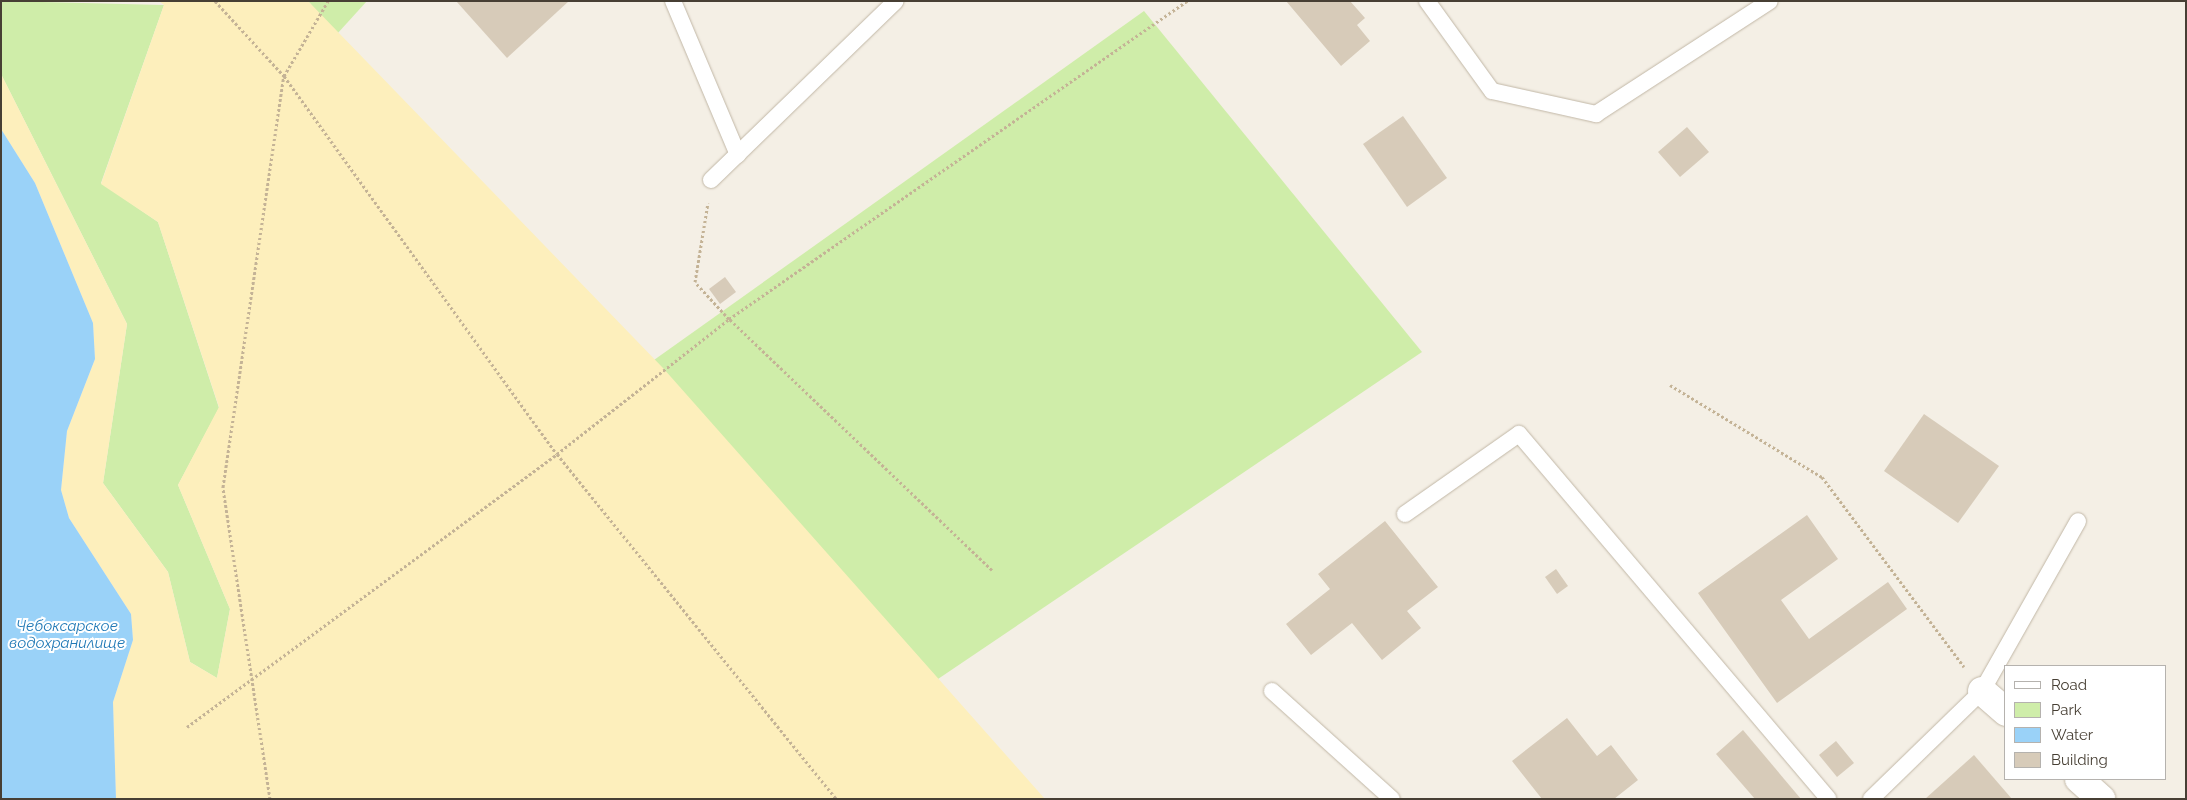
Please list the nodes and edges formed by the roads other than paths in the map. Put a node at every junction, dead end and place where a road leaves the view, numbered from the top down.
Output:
1 (673, 1) edge
2 (896, 1) edge
3 (1427, 1) edge
4 (1770, 1) edge
5 (738, 155) junction
6 (712, 180) road end
7 (1406, 514) dead end
8 (2078, 522) dead end
9 (1272, 691) dead end
10 (1982, 691) junction
11 (2004, 710) edge
12 (2080, 780) edge
13 (1392, 799) edge
14 (1828, 799) edge
15 (1871, 799) edge
16 (2101, 799) edge

1 - 5 lane
2 - 5 lane
3 - 4 lane
5 - 6 lane
7 - 14 lane
8 - 10 lane
9 - 13 lane
10 - 11 street
10 - 15 lane
12 - 16 street

